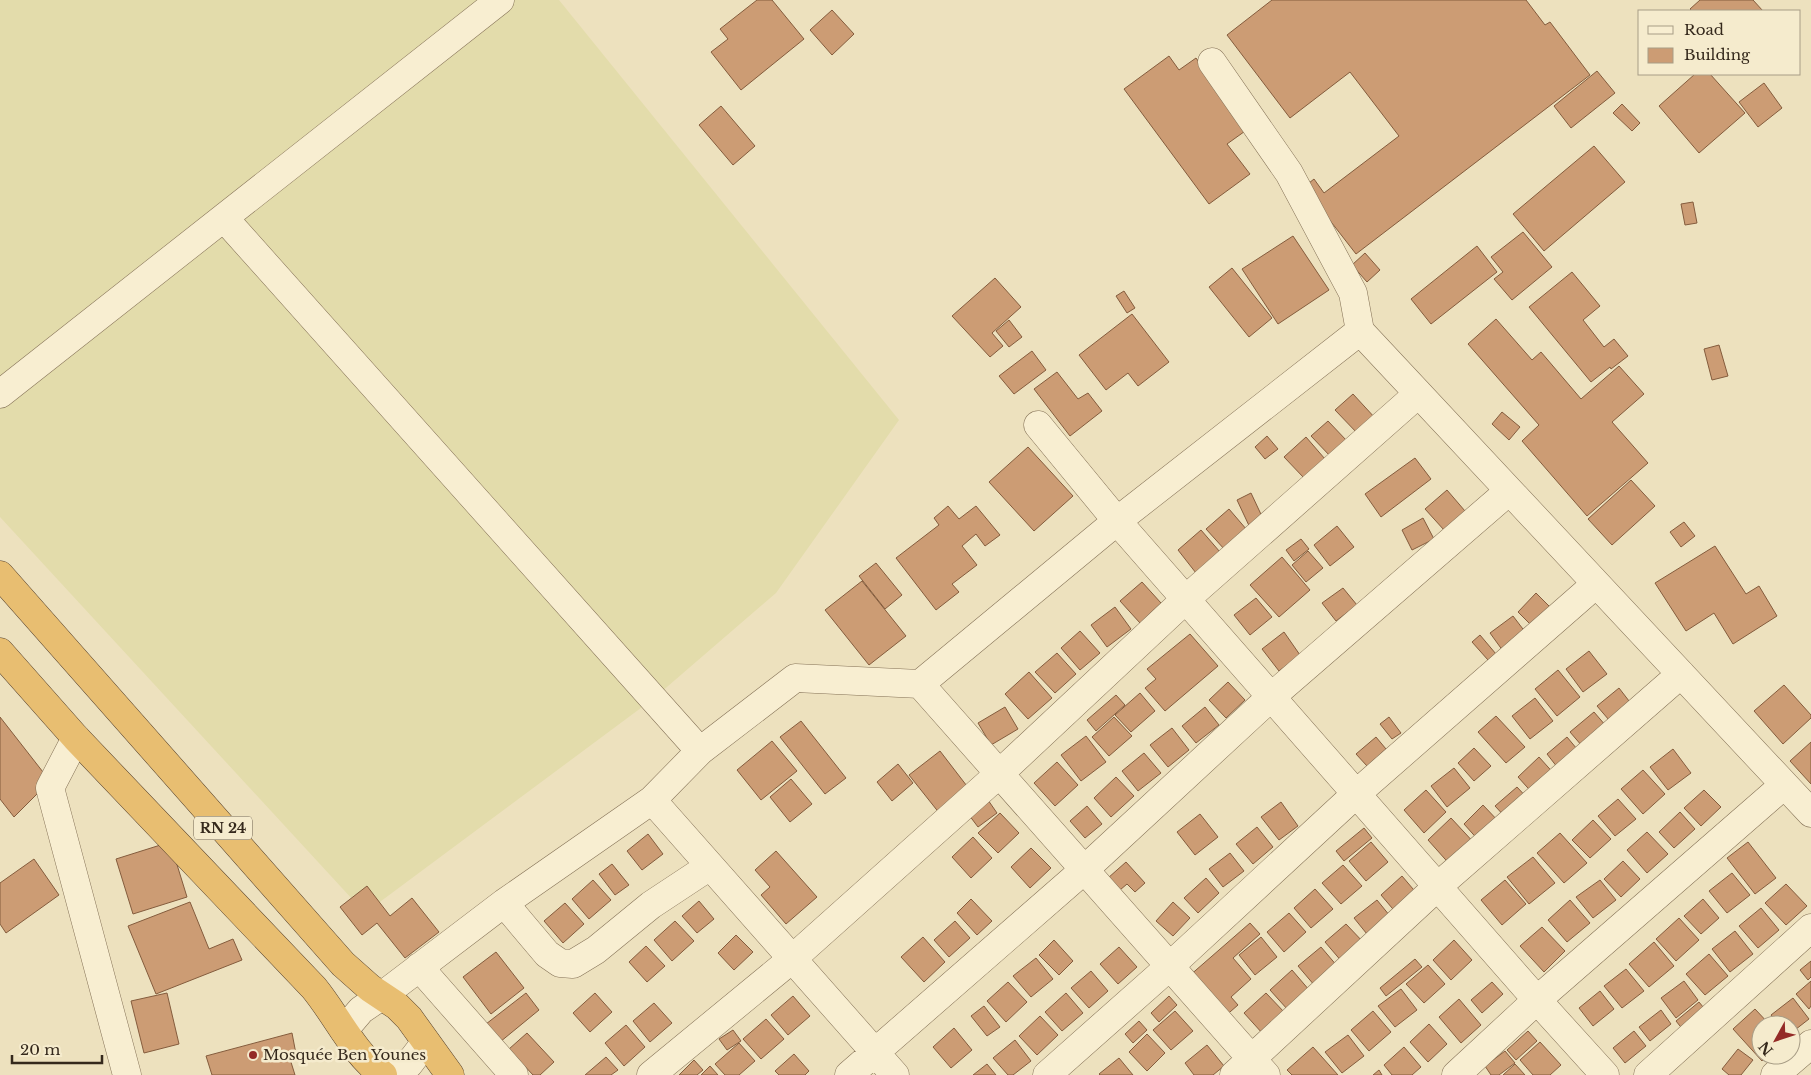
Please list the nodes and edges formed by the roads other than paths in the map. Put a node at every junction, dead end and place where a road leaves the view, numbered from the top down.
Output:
1 (500, 0) edge
2 (1212, 62) dead end
3 (224, 218) junction
4 (1360, 331) junction
5 (0, 394) edge
6 (1418, 394) junction
7 (1038, 425) dead end
8 (1509, 491) junction
9 (1117, 521) junction
10 (0, 575) edge
11 (1596, 584) junction
12 (1186, 599) junction
13 (0, 652) edge
14 (1681, 674) junction
15 (920, 684) junction
16 (1271, 697) junction
17 (76, 738) junction
18 (700, 751) junction
19 (999, 774) junction
20 (1784, 785) junction
21 (1356, 794) junction
22 (652, 800) junction
23 (1811, 813) edge
24 (710, 866) junction
25 (1084, 870) junction
26 (1437, 887) junction
27 (504, 902) junction
28 (1811, 928) edge
29 (792, 959) junction
30 (1170, 966) junction
31 (419, 967) junction
32 (383, 995) junction
33 (1536, 1000) junction
34 (344, 1030) junction
35 (425, 1043) junction
36 (1811, 1044) edge
37 (876, 1053) junction
38 (1251, 1070) edge
39 (127, 1075) edge
40 (383, 1075) edge
41 (394, 1075) edge
42 (450, 1075) edge
43 (514, 1075) edge
44 (652, 1075) edge
45 (849, 1075) edge
46 (895, 1075) edge
47 (1047, 1075) edge
48 (1456, 1075) edge
49 (1605, 1075) edge
50 (1648, 1075) edge
51 (1775, 1075) edge

1 - 3 street
2 - 4 street
3 - 5 street
3 - 18 street
4 - 6 street
4 - 9 street
6 - 8 street
6 - 12 street
7 - 9 street
8 - 11 street
8 - 16 street
9 - 12 street
9 - 15 street
10 - 32 highway, RN 24
11 - 14 street
11 - 21 street
12 - 16 street
12 - 19 street
13 - 17 highway, RN 24
14 - 20 street
14 - 26 street
15 - 18 street
15 - 19 street
16 - 21 street
16 - 25 street
17 - 34 highway, RN 24
17 - 39 street
18 - 22 street
19 - 25 street
19 - 29 street
20 - 23 street
20 - 33 street
21 - 26 street
21 - 30 street
22 - 24 street
22 - 27 street
24 - 27 street
24 - 29 street
25 - 30 street
25 - 37 street
26 - 33 street
26 - 38 street
27 - 31 street
28 - 50 street
29 - 37 street
29 - 44 street
30 - 38 street
30 - 47 street
31 - 32 street
31 - 43 street
32 - 34 street
32 - 35 highway, RN 24
33 - 48 street
33 - 49 street
34 - 40 highway, RN 24
35 - 41 street
35 - 42 highway, RN 24
36 - 51 street
37 - 45 street
37 - 46 street

